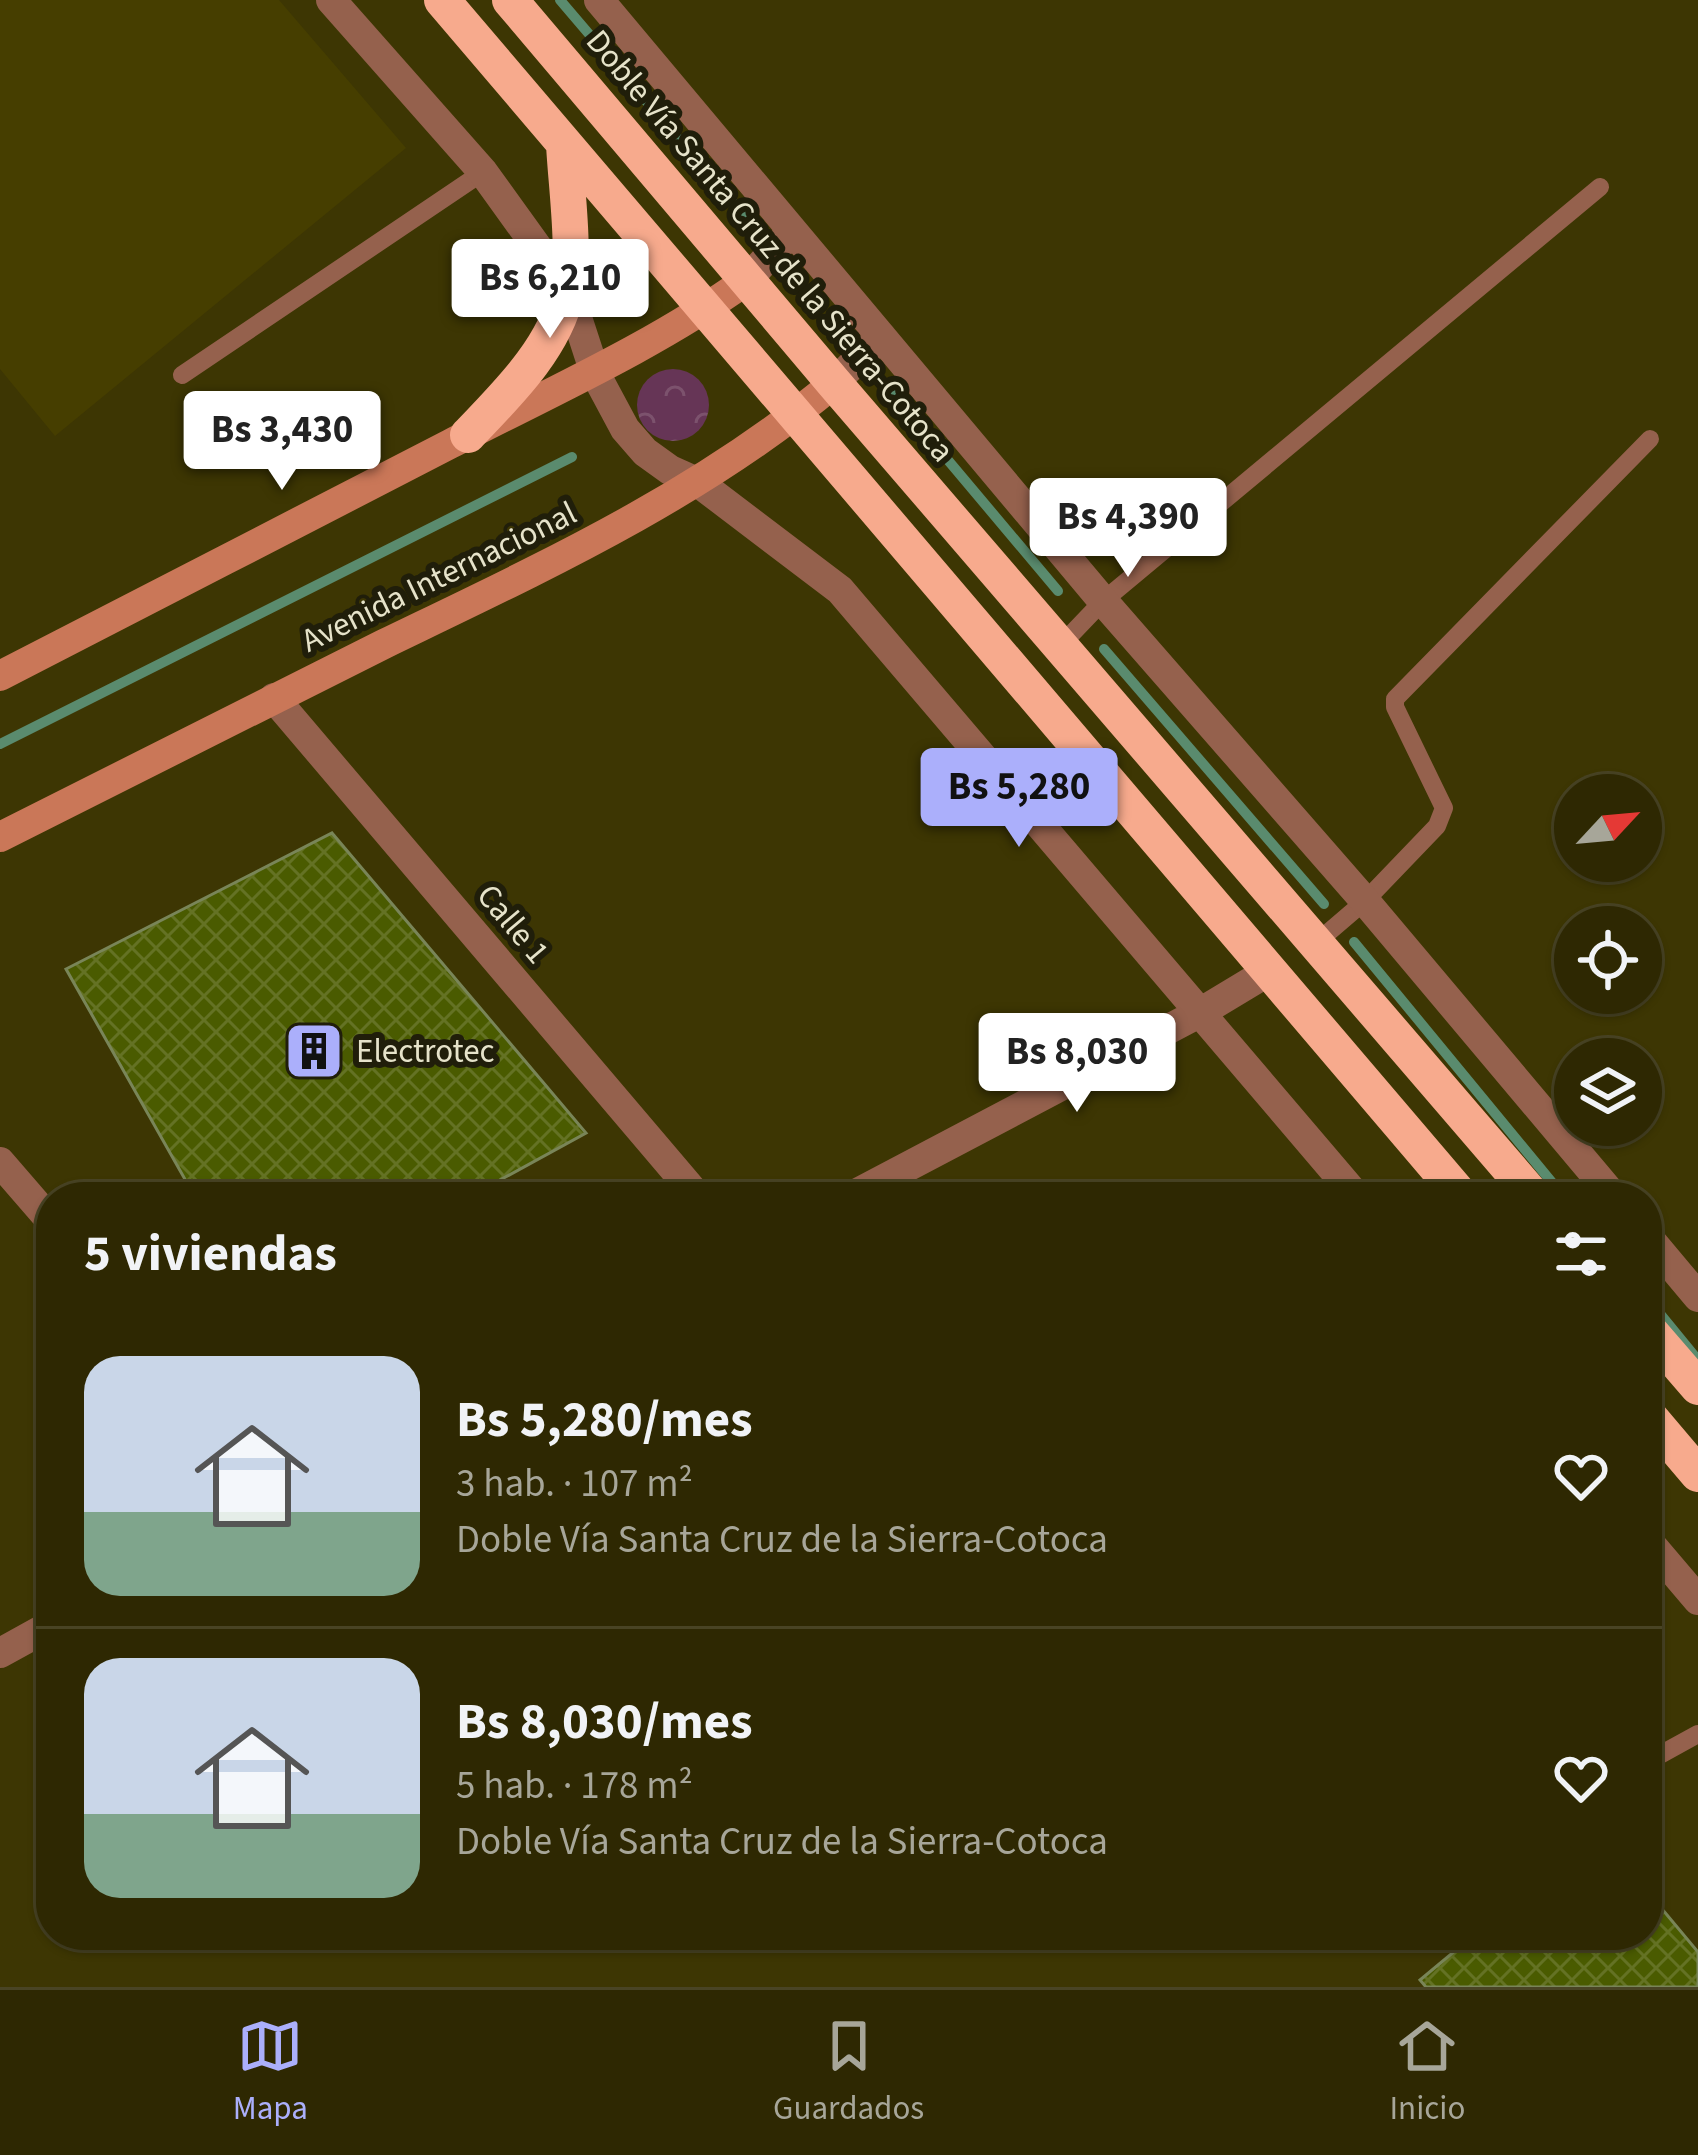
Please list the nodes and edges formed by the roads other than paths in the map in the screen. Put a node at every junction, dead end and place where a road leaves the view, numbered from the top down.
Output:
1 (331, 0) edge
2 (442, 0) edge
3 (510, 0) edge
4 (598, 0) edge
5 (564, 144) junction
6 (483, 172) junction
7 (1600, 188) dead end
8 (792, 231) junction
9 (747, 280) junction
10 (568, 290) junction
11 (705, 309) junction
12 (881, 336) junction
13 (595, 373) junction
14 (182, 375) dead end
15 (834, 383) junction
16 (795, 416) junction
17 (468, 435) junction
18 (1650, 440) dead end
19 (699, 483) junction
20 (1103, 601) junction
21 (1060, 646) junction
22 (0, 676) edge
23 (274, 698) junction
24 (0, 837) edge
25 (1365, 901) junction
26 (1316, 944) junction
27 (1269, 971) junction
28 (1201, 1012) junction
29 (0, 1162) edge
30 (685, 1182) edge
31 (878, 1182) edge
32 (1344, 1182) edge
33 (1449, 1182) edge
34 (1521, 1182) edge
35 (1601, 1182) edge
36 (36, 1204) edge
37 (1662, 1255) edge
38 (1698, 1297) edge
39 (1662, 1345) edge
40 (1698, 1387) edge
41 (1662, 1432) edge
42 (1698, 1474) edge
43 (1662, 1558) edge
44 (1698, 1600) edge
45 (36, 1633) edge
46 (0, 1653) edge
47 (1695, 1741) edge
48 (1662, 1755) edge

1 - 6 street
2 - 5 highway
3 - 9 highway, Doble Vía Santa Cruz de la Sierra-Cotoca
4 - 8 street
5 - 10 highway
5 - 11 highway
6 - 10 street
6 - 14 lane
7 - 20 lane
8 - 9 street
8 - 12 street
9 - 11 main road
9 - 15 highway, Doble Vía Santa Cruz de la Sierra-Cotoca
10 - 13 street
10 - 17 highway
11 - 13 main road
11 - 16 highway
12 - 15 street, Avenida Internacional
12 - 20 street
13 - 17 main road
13 - 19 street
15 - 16 main road, Avenida Internacional
15 - 21 highway, Doble Vía Santa Cruz de la Sierra-Cotoca
16 - 19 main road, Avenida Internacional
16 - 27 highway
17 - 22 main road
18 - 25 lane
19 - 23 main road, Avenida Internacional
19 - 28 street
20 - 21 lane
20 - 25 street
21 - 26 highway, Doble Vía Santa Cruz de la Sierra-Cotoca
23 - 24 main road, Avenida Internacional
23 - 30 street, Calle 1
25 - 26 lane
25 - 35 street
26 - 34 highway, Doble Vía Santa Cruz de la Sierra-Cotoca
27 - 28 street
27 - 33 highway
28 - 31 street
28 - 32 street
29 - 36 street
37 - 38 street
39 - 40 highway
41 - 42 highway
43 - 44 street
45 - 46 street
47 - 48 lane

